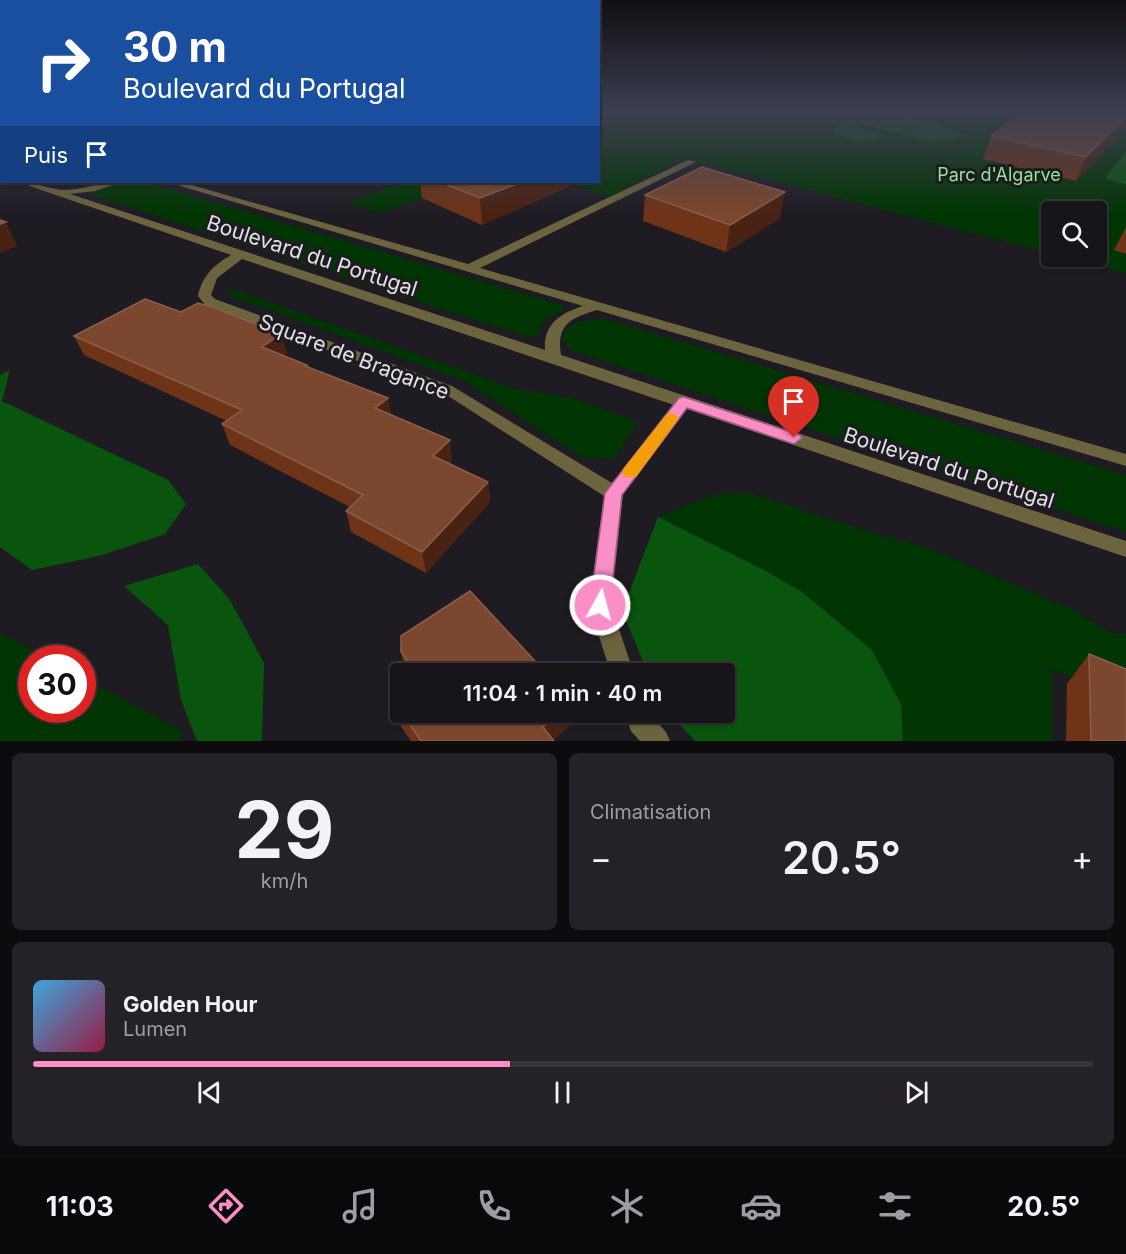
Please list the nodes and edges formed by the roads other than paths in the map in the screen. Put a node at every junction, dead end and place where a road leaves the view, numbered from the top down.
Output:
1 (691, 162) dead end
2 (26, 183) edge
3 (110, 183) edge
4 (175, 183) edge
5 (56, 193) junction
6 (241, 255) junction
7 (470, 268) junction
8 (598, 306) junction
9 (554, 359) junction
10 (684, 402) junction
11 (1126, 460) edge
12 (614, 493) junction
13 (1126, 549) edge
14 (619, 663) edge
15 (641, 723) edge
16 (657, 741) edge

1 - 7 street
2 - 5 street, Boulevard du Portugal
3 - 5 street, Boulevard du Portugal
4 - 7 street, Boulevard du Portugal
5 - 6 street, Boulevard du Portugal
6 - 9 street, Boulevard du Portugal
6 - 12 street, Square de Bragance
7 - 8 street, Boulevard du Portugal
8 - 9 street
8 - 11 street, Boulevard du Portugal
9 - 10 street, Boulevard du Portugal
10 - 12 street
10 - 13 street, Boulevard du Portugal
12 - 14 street
15 - 16 street

